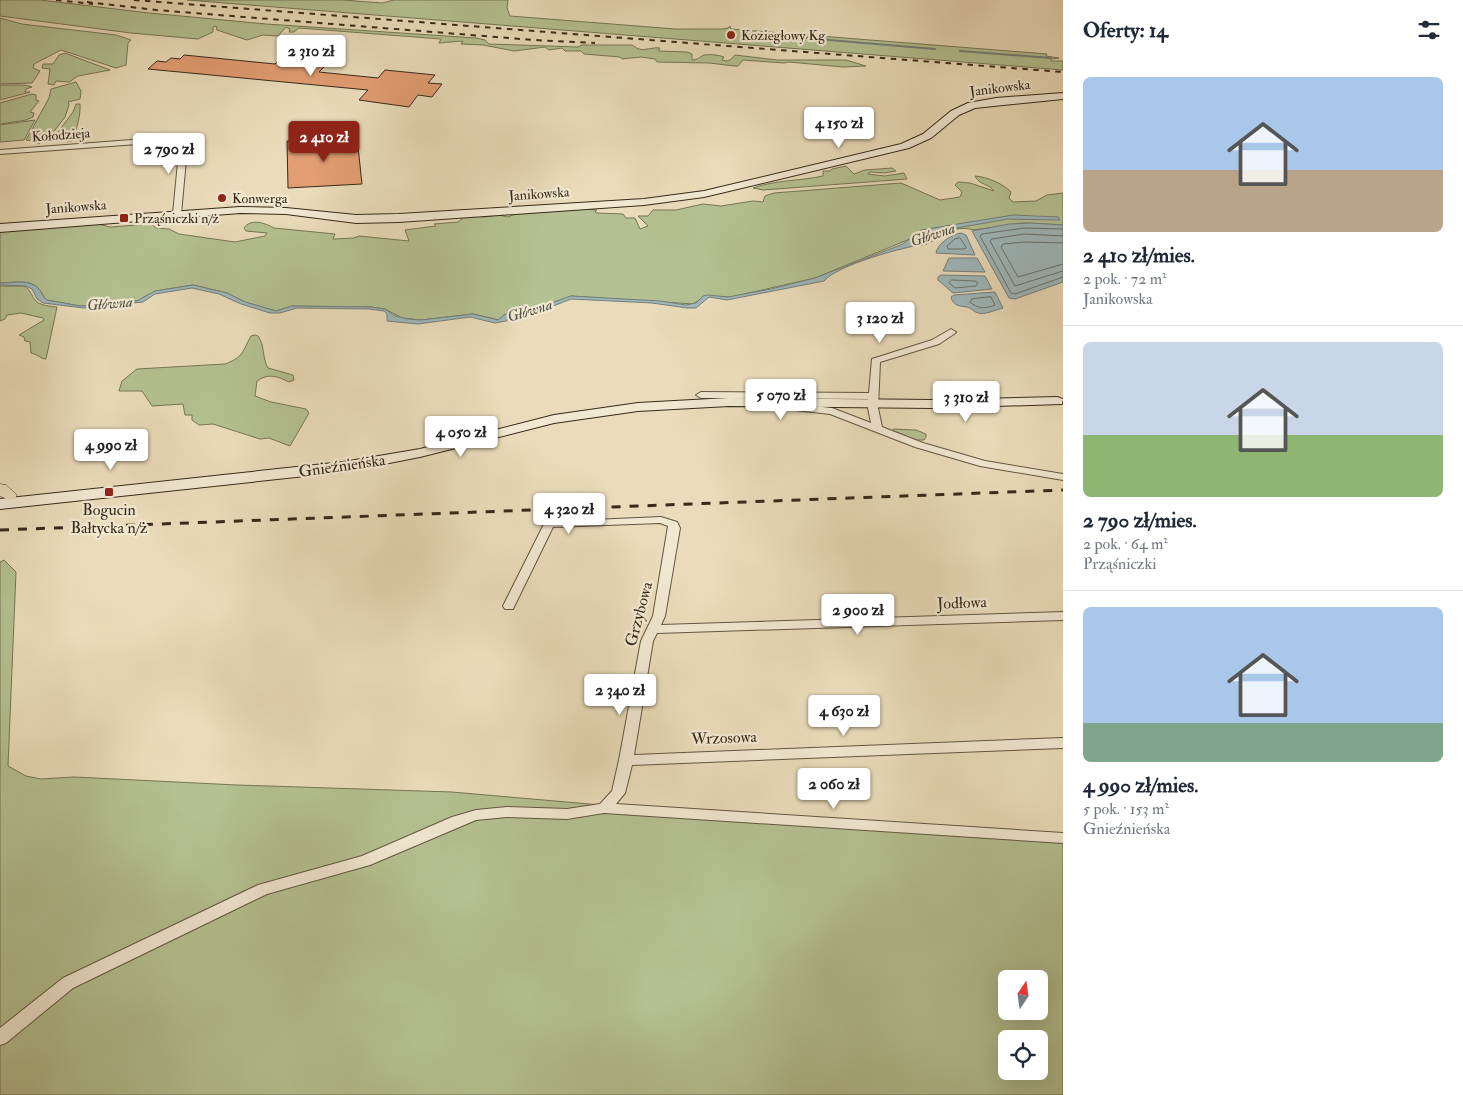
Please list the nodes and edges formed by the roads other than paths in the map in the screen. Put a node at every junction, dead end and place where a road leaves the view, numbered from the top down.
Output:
1 (1063, 96) edge
2 (0, 152) edge
3 (177, 214) junction
4 (0, 228) edge
5 (951, 332) dead end
6 (701, 395) dead end
7 (1060, 401) edge
8 (873, 402) junction
9 (670, 405) junction
10 (795, 407) junction
11 (878, 430) junction
12 (1063, 477) edge
13 (2, 496) edge
14 (510, 606) dead end
15 (1063, 616) edge
16 (653, 629) junction
17 (1063, 742) edge
18 (626, 760) junction
19 (608, 804) junction
20 (1063, 838) edge
21 (0, 1038) edge

1 - 3 street, Janikowska
2 - 3 street, Kołodzieja
3 - 4 street, Janikowska
5 - 8 street
6 - 8 street
7 - 8 street, Gnieźnieńska
8 - 9 street, Gnieźnieńska
8 - 10 street, Gnieźnieńska
8 - 11 street
9 - 10 street, Gnieźnieńska
9 - 13 street, Gnieźnieńska
10 - 11 street
11 - 12 street
14 - 16 street, Grzybowa
15 - 16 street, Jodłowa
16 - 18 street, Grzybowa
17 - 18 street, Wrzosowa
18 - 19 street, Grzybowa
19 - 20 street
19 - 21 street

